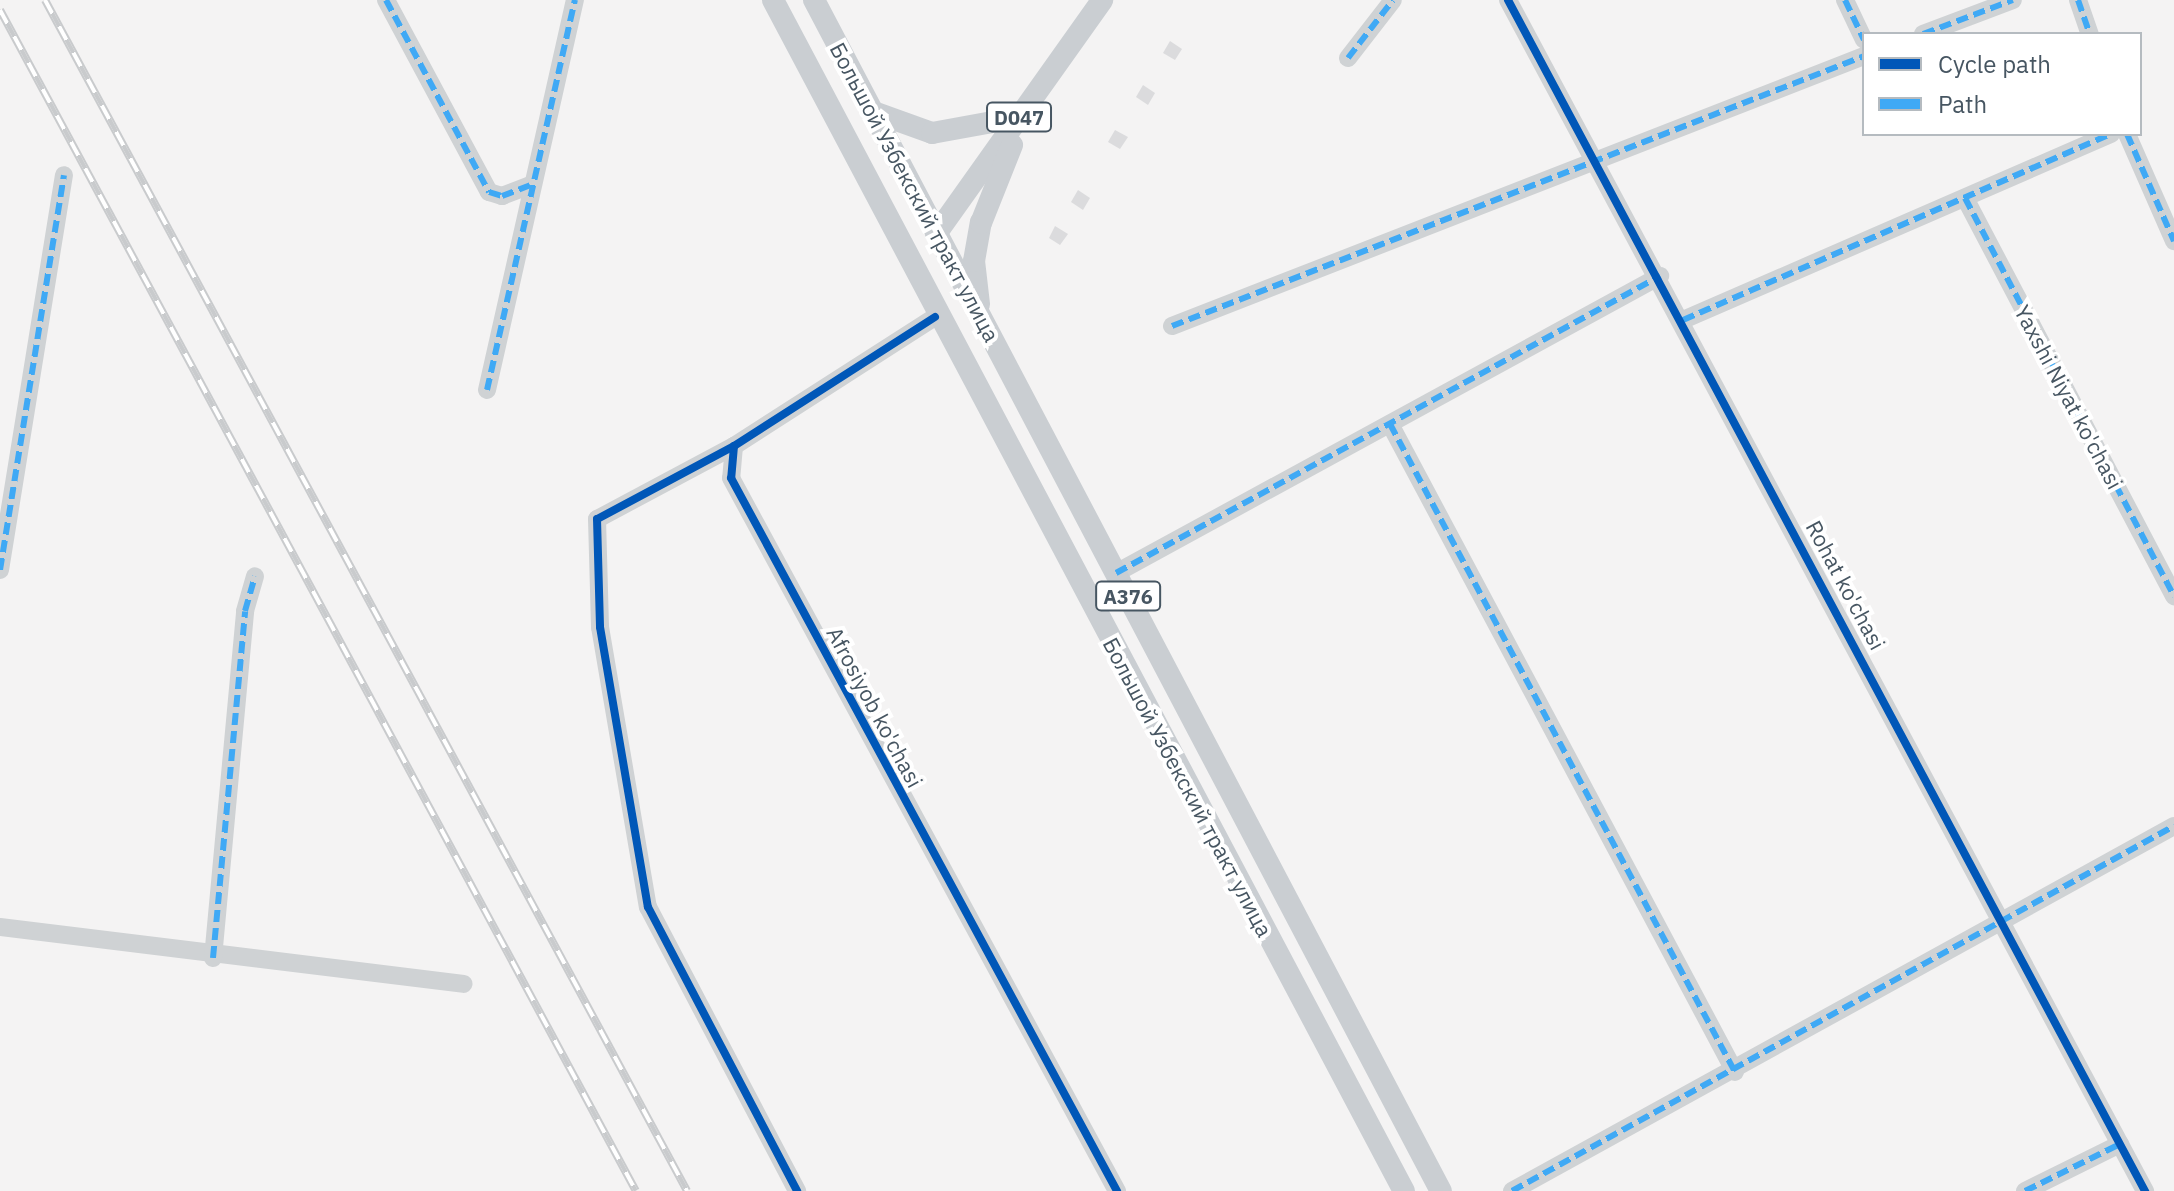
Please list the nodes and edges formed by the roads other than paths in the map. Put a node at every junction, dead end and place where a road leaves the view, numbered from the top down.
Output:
1 (386, 0) edge
2 (575, 0) edge
3 (773, 0) edge
4 (814, 0) edge
5 (1102, 0) edge
6 (1393, 0) edge
7 (1508, 0) edge
8 (1845, 0) edge
9 (2013, 0) edge
10 (2078, 0) edge
11 (1928, 32) edge
12 (2089, 32) edge
13 (1862, 36) edge
14 (1862, 57) edge
15 (1348, 58) dead end
16 (1026, 108) junction
17 (871, 111) junction
18 (2106, 136) edge
19 (2128, 136) edge
20 (1593, 158) junction
21 (64, 175) dead end
22 (530, 185) junction
23 (1965, 198) junction
24 (936, 234) junction
25 (2174, 241) edge
26 (1660, 276) junction
27 (935, 317) junction
28 (980, 317) junction
29 (1683, 320) junction
30 (1172, 326) dead end
31 (487, 390) dead end
32 (1390, 424) junction
33 (734, 446) junction
34 (0, 570) edge
35 (1116, 573) junction
36 (255, 576) dead end
37 (2174, 596) edge
38 (2174, 826) edge
39 (2004, 919) junction
40 (0, 927) edge
41 (213, 958) junction
42 (464, 984) dead end
43 (1735, 1072) junction
44 (2120, 1144) junction
45 (797, 1191) edge
46 (1117, 1191) edge
47 (1404, 1191) edge
48 (1441, 1191) edge
49 (1512, 1191) edge
50 (2025, 1191) edge
51 (2145, 1191) edge

1 - 22 street
2 - 22 street
3 - 27 main road, Большой Узбекский тракт улица
4 - 17 main road, Большой Узбекский тракт улица / A376
5 - 16 main road, D047
6 - 15 street
7 - 20 street, Rohat ko'chasi
8 - 13 street
9 - 11 street
10 - 12 street
14 - 20 street
16 - 17 main road, D047
16 - 24 main road, D047
16 - 28 main road, D047
17 - 24 main road, Большой Узбекский тракт улица / A376
18 - 23 street
19 - 25 street
20 - 26 street, Rohat ko'chasi
20 - 30 street
21 - 34 street
22 - 31 street
23 - 29 street
23 - 37 street, Yaxshi Niyat ko'chasi
24 - 28 main road, Большой Узбекский тракт улица / A376
26 - 29 street, Rohat ko'chasi
26 - 32 street
27 - 33 street
27 - 47 main road, Большой Узбекский тракт улица
28 - 35 main road, Большой Узбекский тракт улица / A376
29 - 39 street, Rohat ko'chasi
32 - 35 street
32 - 43 street
33 - 45 street
33 - 46 street, Afrosiyob ko'chasi
35 - 48 main road, Большой Узбекский тракт улица / A376
36 - 41 street
38 - 39 street
39 - 43 street
39 - 44 street, Rohat ko'chasi
40 - 41 street
41 - 42 street
43 - 49 street
44 - 50 street
44 - 51 street, Rohat ko'chasi

